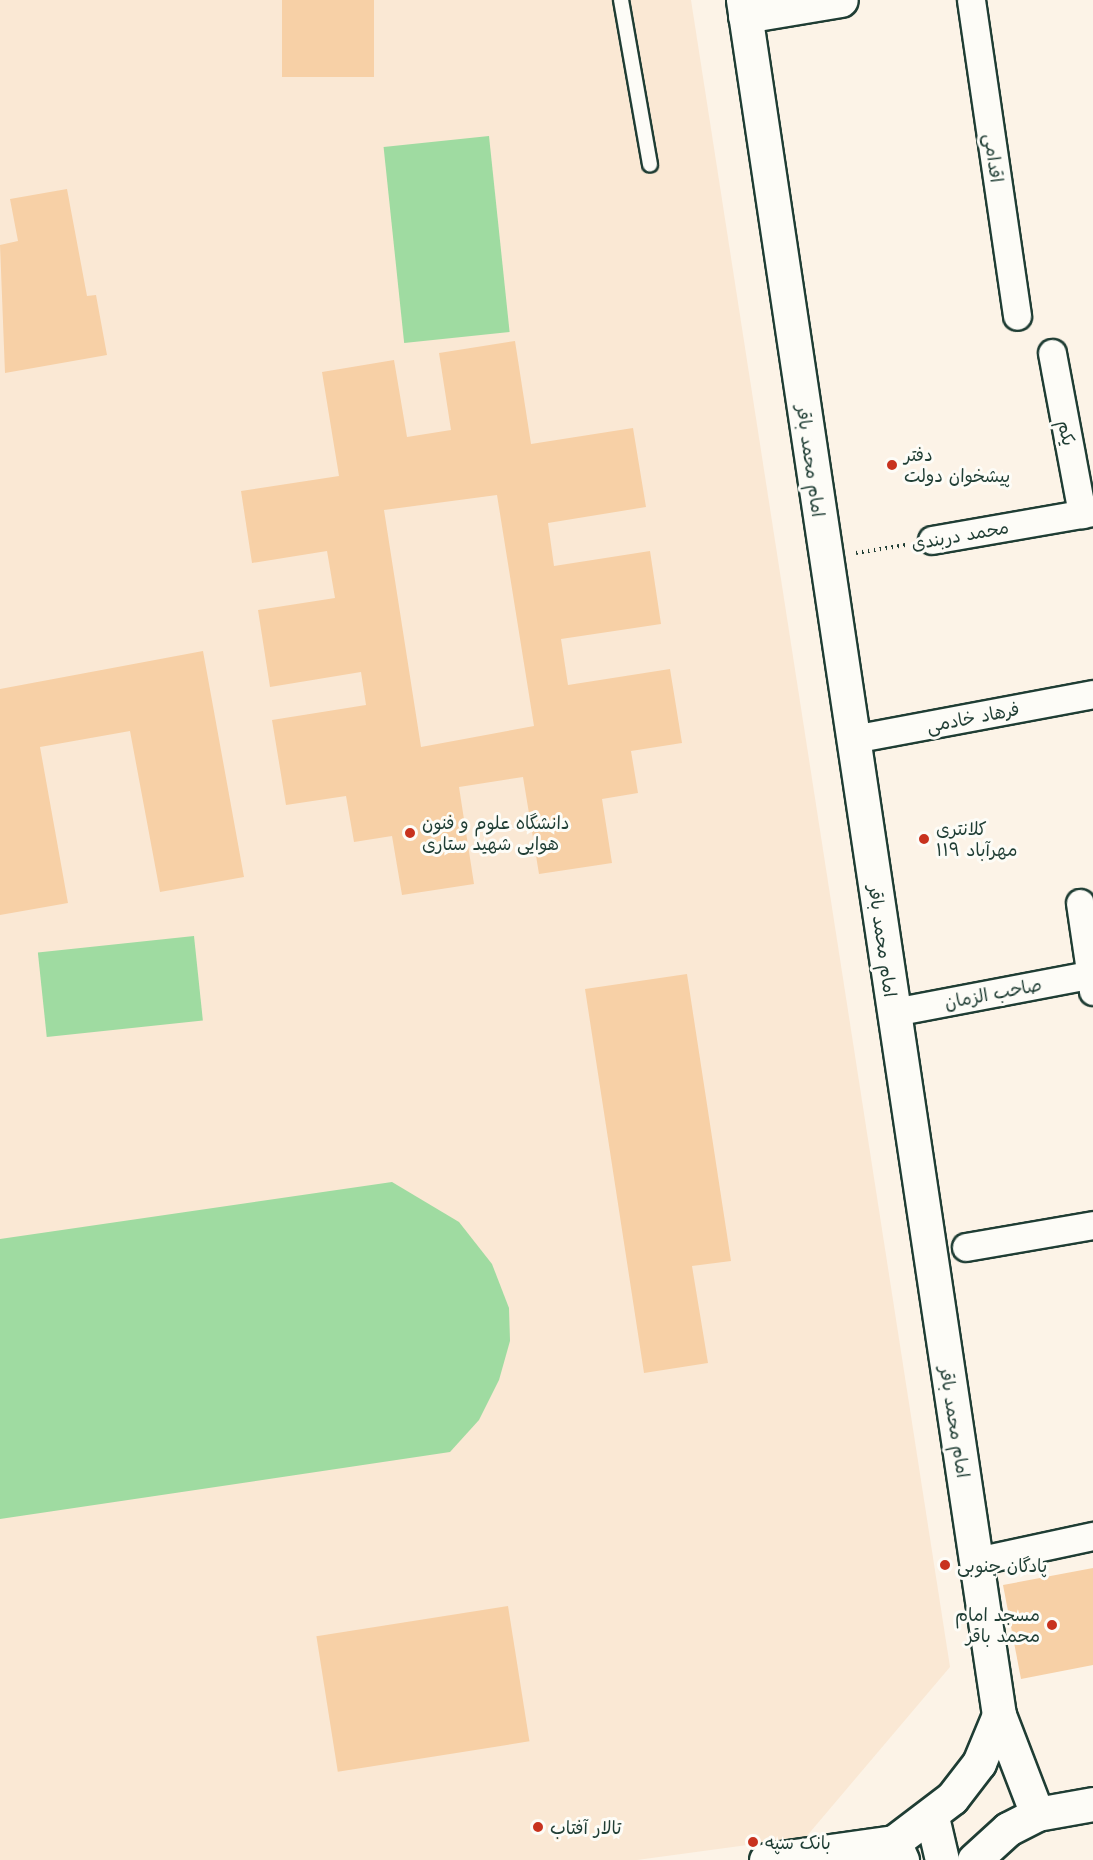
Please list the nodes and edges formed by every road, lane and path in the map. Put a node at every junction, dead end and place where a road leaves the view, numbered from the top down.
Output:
1 (621, 0) edge
2 (841, 0) edge
3 (971, 0) edge
4 (744, 8) edge
5 (650, 164) dead end
6 (1017, 316) dead end
7 (1052, 353) dead end
8 (1088, 513) edge
9 (932, 540) joint
10 (826, 558) junction
11 (1093, 694) edge
12 (853, 739) junction
13 (1080, 903) dead end
14 (1092, 980) edge
15 (894, 1012) junction
16 (1093, 1225) edge
17 (966, 1247) dead end
18 (1093, 1536) edge
19 (976, 1561) junction
20 (999, 1715) junction
21 (1093, 1804) edge
22 (1037, 1814) junction
23 (932, 1816) junction
24 (898, 1851) edge
25 (766, 1860) edge
26 (942, 1860) edge
27 (974, 1860) edge

1 - 5 lane
2 - 4 main road
3 - 6 street, اقدامی
4 - 10 main road, امام محمد باقر
7 - 8 street, یکم
8 - 9 street, محمد دربندی
9 - 10 path, محمد دربندی
10 - 12 main road, امام محمد باقر
11 - 12 street, فرهاد خادمی
12 - 15 main road, امام محمد باقر
13 - 14 street
14 - 15 street, صاحب الزمان
15 - 19 main road, امام محمد باقر
16 - 17 street
18 - 19 street
19 - 20 main road, امام محمد باقر
20 - 22 main road, امام محمد باقر
20 - 23 main road
21 - 22 main road
22 - 27 main road
23 - 24 main road
23 - 26 main road
24 - 25 main road

